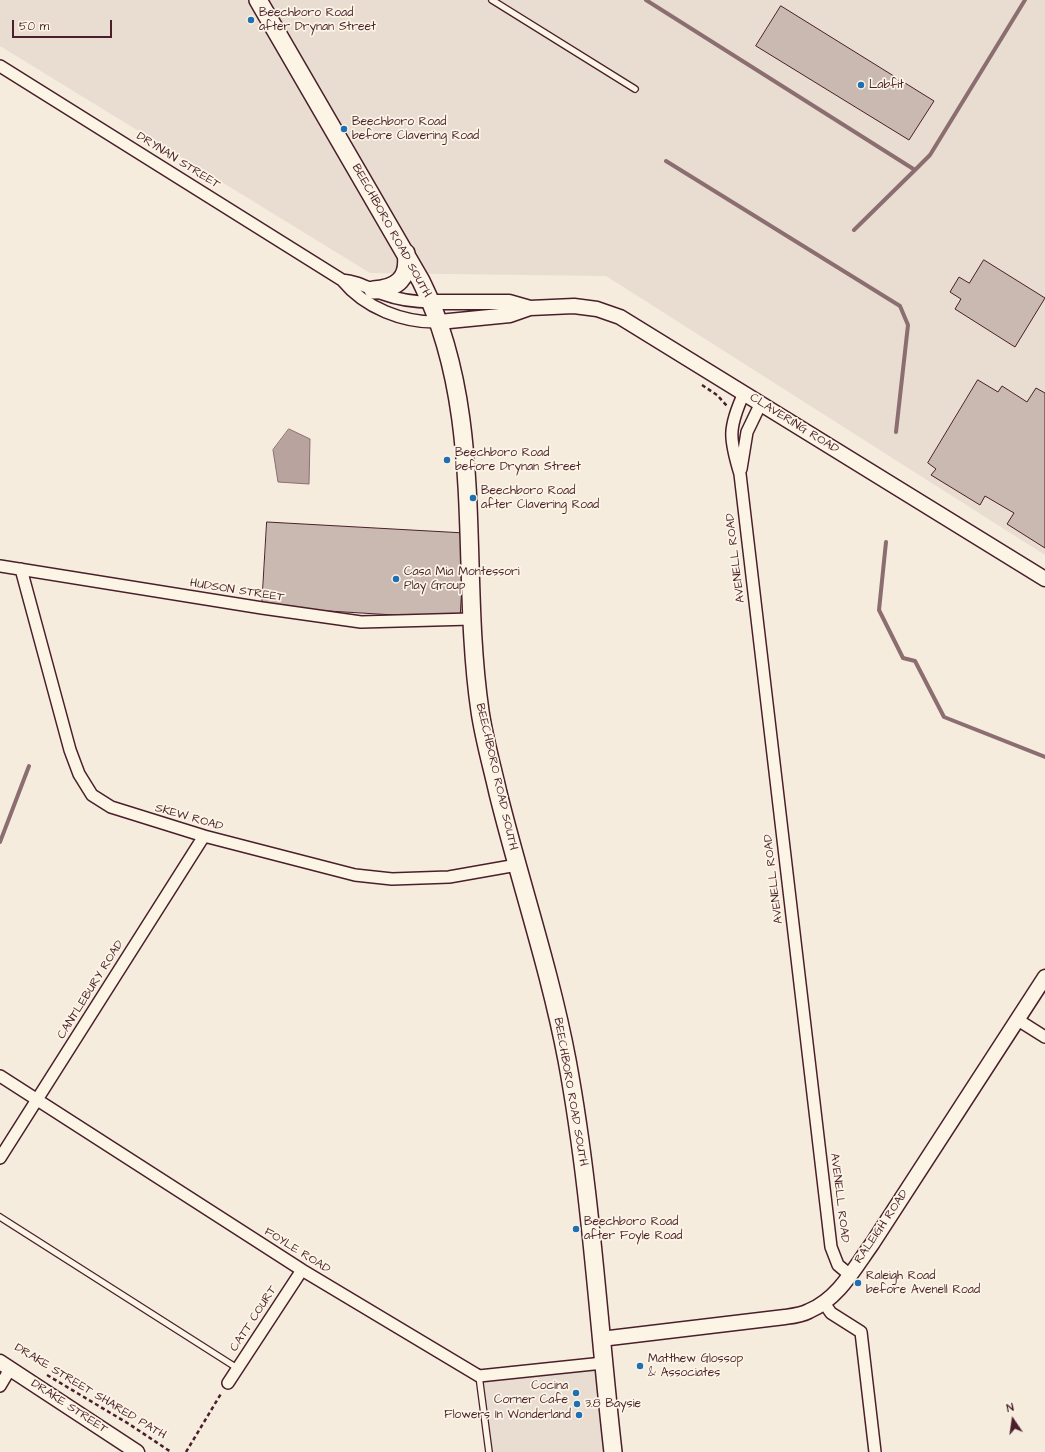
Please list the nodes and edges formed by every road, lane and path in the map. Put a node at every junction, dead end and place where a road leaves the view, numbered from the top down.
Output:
1 (258, 0) edge
2 (492, 0) edge
3 (0, 66) edge
4 (635, 89) dead end
5 (406, 253) junction
6 (342, 280) junction
7 (373, 290) junction
8 (432, 302) junction
9 (530, 308) junction
10 (439, 322) junction
11 (698, 382) dead end
12 (744, 393) junction
13 (761, 404) junction
14 (728, 407) dead end
15 (740, 474) junction
16 (0, 566) edge
17 (21, 569) junction
18 (1045, 579) edge
19 (471, 619) junction
20 (204, 836) junction
21 (517, 865) junction
22 (1045, 977) edge
23 (1018, 1020) junction
24 (1045, 1037) edge
25 (0, 1076) edge
26 (38, 1099) junction
27 (0, 1158) edge
28 (0, 1218) edge
29 (302, 1270) junction
30 (850, 1275) junction
31 (824, 1303) junction
32 (601, 1339) junction
33 (603, 1363) junction
34 (5, 1366) edge
35 (238, 1368) junction
36 (43, 1373) dead end
37 (479, 1376) junction
38 (228, 1382) joint
39 (0, 1386) edge
40 (169, 1451) edge
41 (137, 1452) edge
42 (186, 1452) edge
43 (489, 1452) edge
44 (613, 1452) edge
45 (875, 1452) edge

1 - 5 main road, BEECHBORO ROAD SOUTH
2 - 4 lane
3 - 6 street, DRYNAN STREET
5 - 7 main road
5 - 8 main road, BEECHBORO ROAD SOUTH
6 - 7 street, DRYNAN STREET
6 - 10 street, DRYNAN STREET
7 - 8 street, DRYNAN STREET
8 - 9 street, CLAVERING ROAD
8 - 10 main road, BEECHBORO ROAD SOUTH
9 - 10 street, CLAVERING ROAD
9 - 12 street, CLAVERING ROAD
10 - 19 main road, BEECHBORO ROAD SOUTH
11 - 14 path
12 - 13 street, CLAVERING ROAD
12 - 15 street, AVENELL ROAD
13 - 15 street, AVENELL ROAD
13 - 18 street, CLAVERING ROAD
15 - 30 street, AVENELL ROAD
16 - 17 street, HUDSON STREET
17 - 19 street, HUDSON STREET
17 - 20 street, SKEW ROAD
19 - 21 main road, BEECHBORO ROAD SOUTH
20 - 21 street, SKEW ROAD
20 - 26 street, CANTLEBURY ROAD
21 - 32 main road, BEECHBORO ROAD SOUTH
22 - 23 street, RALEIGH ROAD
23 - 24 street
23 - 30 street, RALEIGH ROAD
25 - 26 street, FOYLE ROAD
26 - 27 street, CANTLEBURY ROAD
26 - 29 street, FOYLE ROAD
28 - 35 lane
29 - 35 street, CATT COURT
29 - 37 street, FOYLE ROAD
30 - 31 street, RALEIGH ROAD
31 - 32 street, RALEIGH ROAD
31 - 45 street
32 - 33 main road, BEECHBORO ROAD SOUTH
33 - 37 street
33 - 44 main road, BEECHBORO ROAD SOUTH
34 - 39 street
34 - 41 street, DRAKE STREET
35 - 38 street, CATT COURT
36 - 40 path, DRAKE STREET SHARED PATH
37 - 43 lane
38 - 42 path

